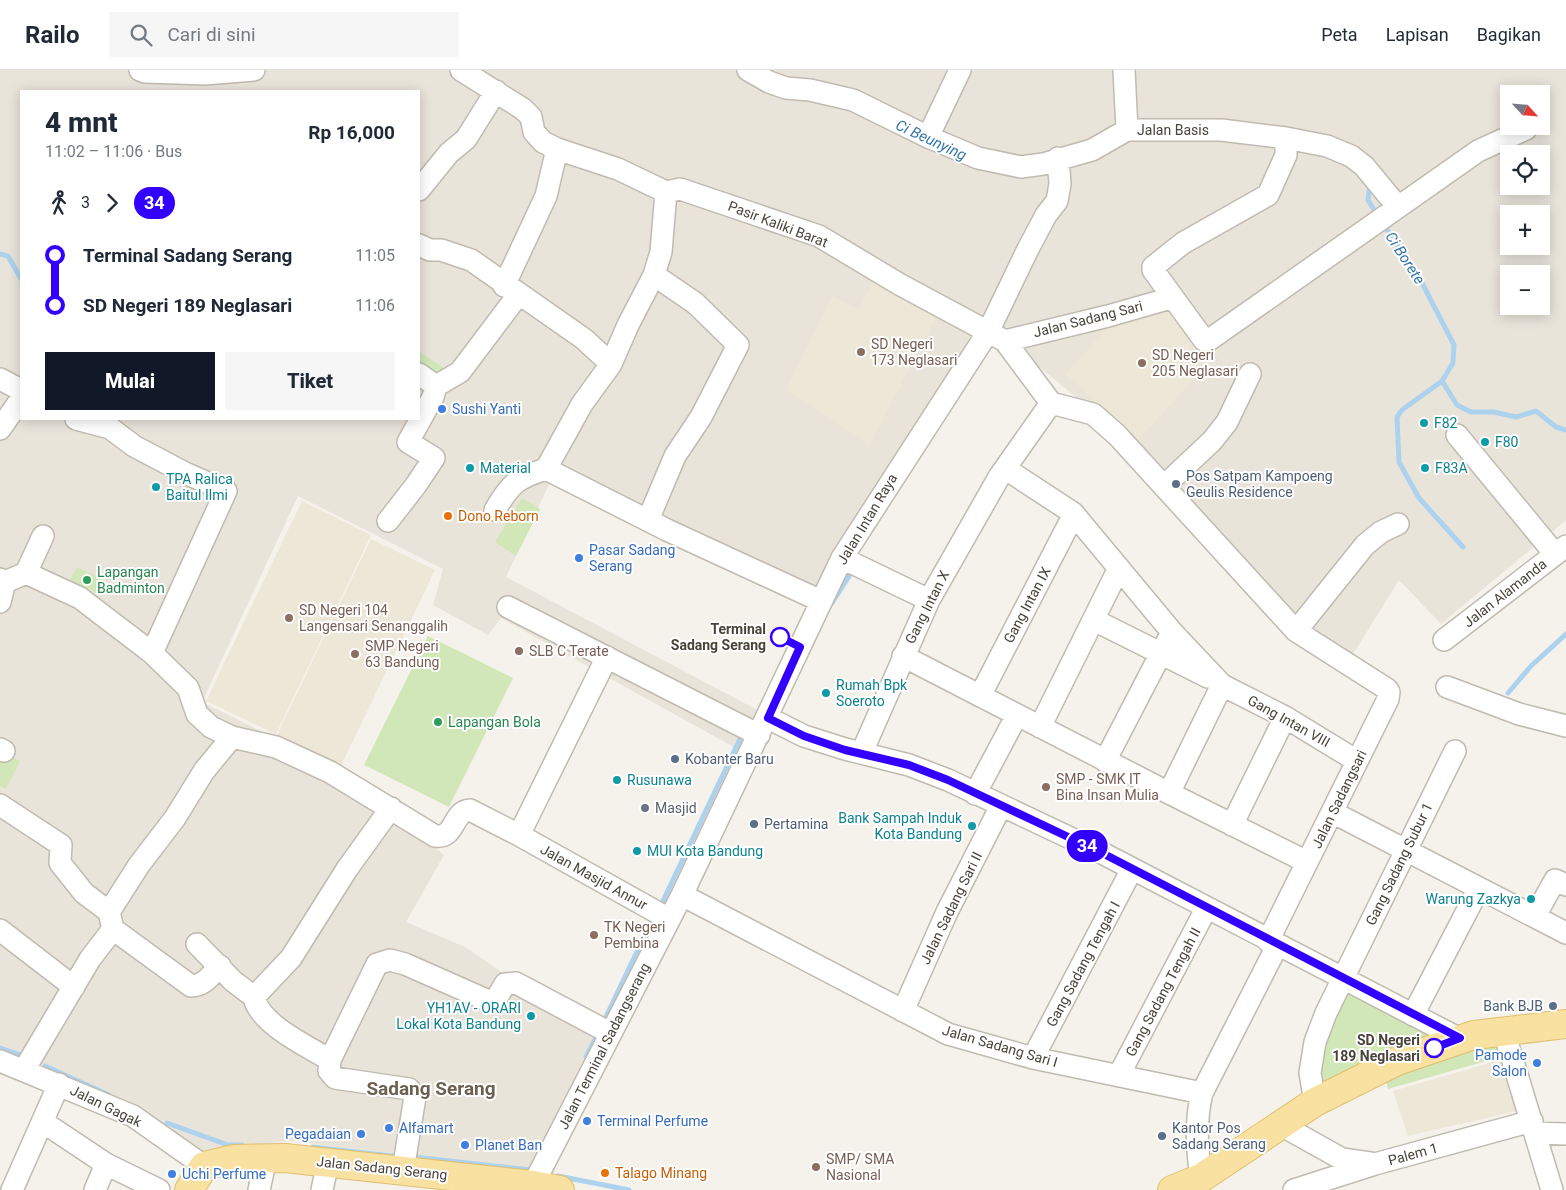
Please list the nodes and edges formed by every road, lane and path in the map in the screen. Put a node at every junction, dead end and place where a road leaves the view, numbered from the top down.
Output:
1 (140, 70) edge
2 (254, 70) edge
3 (461, 70) edge
4 (748, 70) edge
5 (960, 70) edge
6 (1124, 70) edge
7 (496, 91) junction
8 (1127, 130) junction
9 (1513, 135) edge
10 (928, 137) junction
11 (1286, 142) junction
12 (557, 149) junction
13 (1058, 158) junction
14 (420, 189) edge
15 (666, 192) junction
16 (1388, 214) junction
17 (420, 245) edge
18 (654, 275) junction
19 (511, 290) junction
20 (1171, 298) junction
21 (996, 336) junction
22 (611, 364) junction
23 (1250, 374) dead end
24 (0, 379) edge
25 (427, 380) edge
26 (20, 389) edge
27 (20, 400) edge
28 (1051, 402) junction
29 (84, 420) edge
30 (108, 423) edge
31 (0, 429) edge
32 (1456, 435) dead end
33 (546, 469) junction
34 (1006, 469) junction
35 (1164, 486) junction
36 (495, 510) dead end
37 (1074, 514) junction
38 (648, 520) junction
39 (388, 522) dead end
40 (1398, 524) dead end
41 (43, 536) dead end
42 (1560, 550) edge
43 (842, 558) junction
44 (1119, 568) junction
45 (26, 573) junction
46 (2, 588) edge
47 (929, 600) junction
48 (821, 601) junction
49 (508, 607) dead end
50 (1094, 620) junction
51 (1296, 631) junction
52 (1172, 632) junction
53 (1444, 640) dead end
54 (152, 653) junction
55 (1160, 654) junction
56 (903, 656) junction
57 (607, 657) junction
58 (1221, 684) junction
59 (1447, 687) dead end
60 (980, 696) junction
61 (1018, 715) junction
62 (1285, 717) junction
63 (763, 726) junction
64 (1566, 726) edge
65 (1040, 727) junction
66 (232, 738) junction
67 (1455, 751) dead end
68 (862, 752) junction
69 (1106, 761) junction
70 (1357, 761) junction
71 (1169, 793) junction
72 (975, 794) junction
73 (0, 805) edge
74 (1001, 806) junction
75 (391, 808) junction
76 (1332, 812) junction
77 (1232, 826) junction
78 (519, 835) junction
79 (1406, 849) junction
80 (1307, 862) junction
81 (1132, 869) junction
82 (1566, 885) edge
83 (1479, 888) junction
84 (682, 895) junction
85 (1206, 909) junction
86 (1535, 916) junction
87 (669, 919) junction
88 (111, 921) junction
89 (0, 930) edge
90 (1566, 933) edge
91 (1273, 943) junction
92 (197, 944) dead end
93 (220, 966) junction
94 (1343, 978) junction
95 (74, 986) junction
96 (254, 997) junction
97 (903, 1011) junction
98 (1413, 1015) junction
99 (1566, 1024) edge
100 (1504, 1032) junction
101 (610, 1034) junction
102 (1460, 1038) junction
103 (1032, 1058) junction
104 (330, 1060) junction
105 (0, 1061) edge
106 (24, 1070) junction
107 (1119, 1075) junction
108 (59, 1084) junction
109 (1202, 1092) junction
110 (1316, 1102) junction
111 (43, 1122) junction
112 (1281, 1125) junction
113 (1534, 1127) junction
114 (1566, 1134) edge
115 (266, 1158) junction
116 (328, 1162) junction
117 (106, 1164) junction
118 (1375, 1164) junction
119 (204, 1166) junction
120 (404, 1170) junction
121 (1201, 1178) junction
122 (533, 1185) junction
123 (12, 1190) edge
124 (94, 1190) edge
125 (159, 1190) edge
126 (189, 1190) edge
127 (259, 1190) edge
128 (322, 1190) edge
129 (560, 1190) edge
130 (1173, 1190) edge
131 (1294, 1190) edge
132 (1552, 1190) edge

1 - 2 street
3 - 7 street, Pasir Kaliki Barat
4 - 10 street, Jalan Basis
5 - 10 street
6 - 8 street
7 - 12 street, Pasir Kaliki Barat
7 - 14 street
8 - 11 street, Jalan Basis
8 - 13 street, Jalan Basis
9 - 16 street
10 - 13 street, Jalan Basis
11 - 16 street, Jalan Basis
11 - 20 street
12 - 15 street, Pasir Kaliki Barat
12 - 19 street
13 - 21 street, Jalan Intan Raya
15 - 18 street
15 - 21 street, Pasir Kaliki Barat
16 - 20 street
17 - 19 street
18 - 22 street
18 - 38 street
19 - 22 street
19 - 25 street
20 - 21 street, Jalan Sadang Sari
21 - 28 street
21 - 43 street, Jalan Intan Raya
22 - 33 street
23 - 35 street
24 - 26 street
25 - 39 street
27 - 31 street
28 - 34 street, Gang Intan X
28 - 35 street
29 - 30 street
30 - 54 street
32 - 42 street
33 - 36 street
33 - 38 street
34 - 37 street, Gang Intan VIII
34 - 47 street, Gang Intan X
35 - 51 street
37 - 44 street, Gang Intan VIII
37 - 60 street, Gang Intan IX
38 - 48 street
40 - 51 street
41 - 45 street
42 - 53 street, Jalan Alamanda
43 - 47 street
43 - 48 street, Jalan Intan Raya
44 - 50 street
44 - 52 street, Gang Intan VIII
45 - 46 street
45 - 54 street
47 - 56 street, Gang Intan X
48 - 63 street, Jalan Intan Raya
49 - 57 street
50 - 55 street, Gang Intan VIII
50 - 65 street
51 - 70 street, Jalan Sadangsari
52 - 55 street
52 - 58 street, Gang Intan VIII
54 - 66 street
55 - 58 street, Gang Intan VIII
55 - 69 street
56 - 60 street
56 - 68 street, Gang Intan X
57 - 63 street
57 - 78 street
58 - 62 street, Gang Intan VIII
58 - 71 street
59 - 64 street
60 - 61 street
61 - 65 street
61 - 72 street
62 - 70 street, Gang Intan VIII
62 - 77 street
63 - 68 street
63 - 84 street, Jalan Terminal Sadangserang
65 - 69 street
66 - 75 street
66 - 88 street
67 - 79 street, Gang Sadang Subur 1
68 - 72 street
69 - 71 street
70 - 76 street, Jalan Sadangsari
71 - 77 street
72 - 74 street
73 - 88 street
74 - 81 street
74 - 97 street, Jalan Sadang Sari II
75 - 78 street, Jalan Masjid Annur
75 - 96 street
76 - 79 street
76 - 80 street, Jalan Sadangsari
77 - 80 street
78 - 87 street, Jalan Masjid Annur
79 - 83 street
79 - 94 street, Gang Sadang Subur 1
80 - 91 street, Jalan Sadangsari
81 - 85 street
81 - 103 street, Gang Sadang Tengah I
82 - 86 street
83 - 86 street
83 - 98 street
84 - 87 street, Jalan Terminal Sadangserang
84 - 97 street, Jalan Sadang Sari I
85 - 91 street
85 - 107 street, Gang Sadang Tengah II
86 - 90 street
87 - 101 street, Jalan Terminal Sadangserang
88 - 93 street
88 - 95 street
89 - 95 street
91 - 94 street
91 - 109 street, Jalan Sadangsari
92 - 93 street
93 - 96 street
94 - 98 street
94 - 110 street, Gang Sadang Subur 1
95 - 106 street
96 - 104 street
97 - 103 street, Jalan Sadang Sari I
98 - 102 street
99 - 100 main road
100 - 102 main road
100 - 113 street
101 - 104 street
101 - 122 street, Jalan Terminal Sadangserang
102 - 110 main road
103 - 107 street, Jalan Sadang Sari I
104 - 120 street
105 - 106 street, Jalan Gagak
106 - 108 street, Jalan Gagak
107 - 109 street, Jalan Sadang Sari I
108 - 111 street
108 - 119 street, Jalan Gagak
109 - 121 street
110 - 112 main road
111 - 117 street
111 - 123 street
112 - 118 street
112 - 121 main road
113 - 114 street, Palem 1
113 - 118 street, Palem 1
113 - 132 street
115 - 116 main road, Jalan Sadang Serang
115 - 119 main road, Jalan Sadang Serang
115 - 127 street
116 - 120 main road, Jalan Sadang Serang
116 - 128 street
117 - 124 street
117 - 125 street
118 - 131 street, Palem 1
119 - 126 main road
120 - 122 main road, Jalan Sadang Serang
121 - 130 main road
122 - 129 main road, Jalan Sadang Serang

